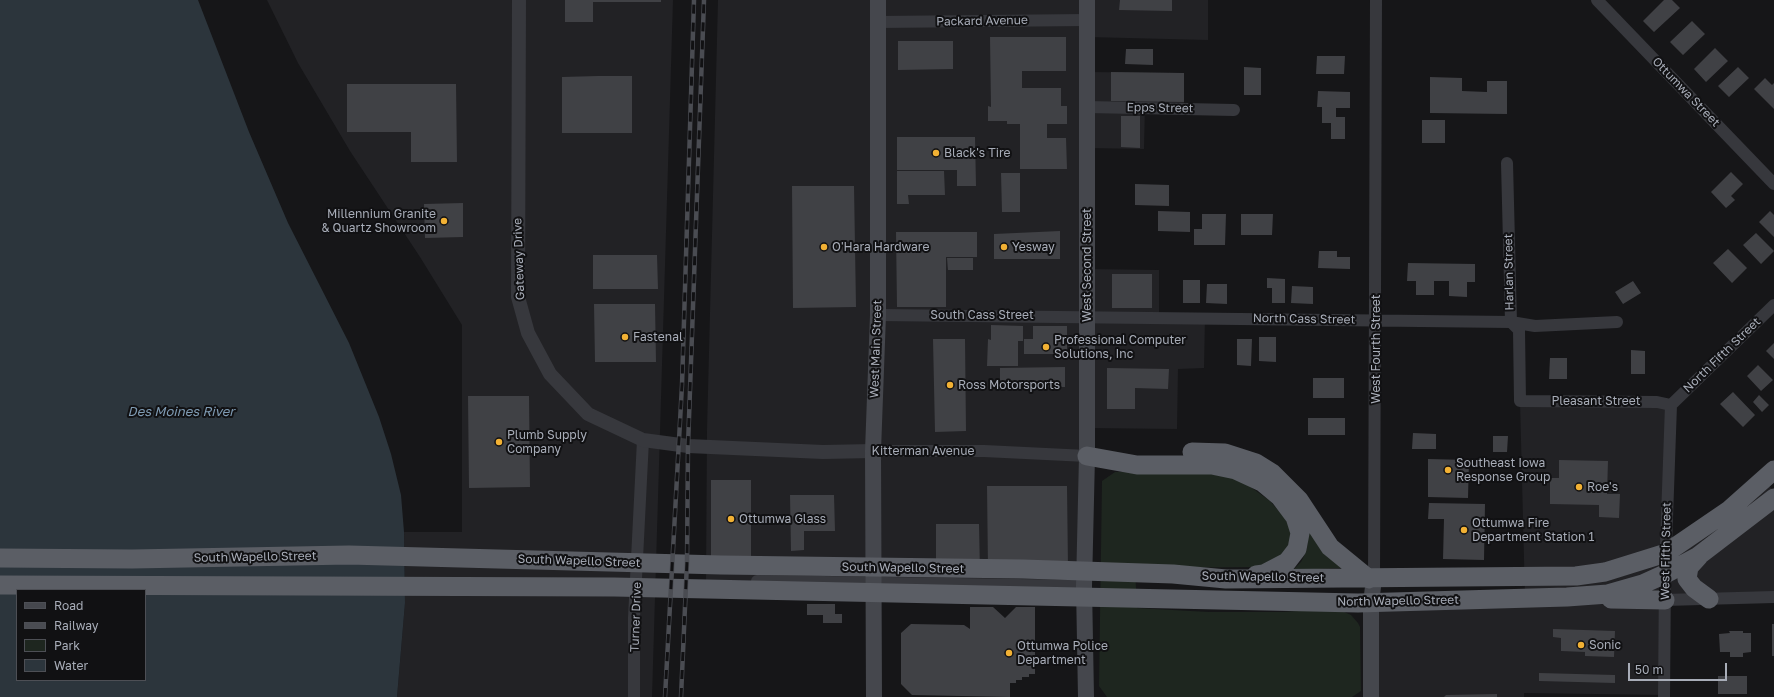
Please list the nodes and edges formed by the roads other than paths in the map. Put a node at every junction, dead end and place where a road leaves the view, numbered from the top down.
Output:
1 (519, 0) edge
2 (878, 0) edge
3 (1087, 0) edge
4 (1376, 0) edge
5 (1597, 0) edge
6 (1087, 20) junction
7 (878, 22) junction
8 (1087, 107) junction
9 (1234, 110) dead end
10 (1507, 163) dead end
11 (1774, 184) edge
12 (1774, 305) edge
13 (878, 315) junction
14 (1087, 316) junction
15 (1376, 320) junction
16 (1511, 322) junction
17 (1617, 322) dead end
18 (1520, 401) joint
19 (1671, 405) junction
20 (643, 440) junction
21 (760, 449) joint
22 (873, 451) junction
23 (1087, 456) junction
24 (1774, 470) edge
25 (1774, 498) edge
26 (1666, 553) junction
27 (1701, 553) junction
28 (0, 558) edge
29 (1665, 574) junction
30 (1226, 579) junction
31 (1371, 579) junction
32 (706, 580) dead end
33 (873, 582) junction
34 (0, 585) edge
35 (1084, 586) junction
36 (1567, 597) junction
37 (1774, 597) edge
38 (1709, 599) junction
39 (1665, 600) junction
40 (1187, 601) joint
41 (1371, 603) junction
42 (634, 697) edge
43 (874, 697) edge
44 (1086, 697) edge
45 (1371, 697) edge
46 (1664, 697) edge

1 - 20 street, Gateway Drive
2 - 7 main road, West Main Street
3 - 6 main road, West Second Street
4 - 15 street, West Fourth Street
5 - 11 street, Ottumwa Street
6 - 7 street, Packard Avenue
6 - 8 main road, West Second Street
7 - 13 main road, West Main Street
8 - 9 street, Epps Street
8 - 14 main road, West Second Street
10 - 16 street, Harlan Street
12 - 19 street, North Fifth Street
13 - 14 street, South Cass Street
13 - 22 main road, West Main Street
14 - 15 street, North Cass Street
14 - 23 main road, West Second Street
15 - 16 street, North Cass Street
15 - 31 street, West Fourth Street
16 - 17 street, North Cass Street
16 - 18 street, Harlan Street
18 - 19 street, Pleasant Street
19 - 26 street, West Fifth Street
20 - 21 street, Gateway Drive
20 - 42 street, Turner Drive
21 - 22 street, Kitterman Avenue
22 - 23 street, Kitterman Avenue
22 - 33 main road, West Main Street
23 - 30 highway
23 - 31 highway
23 - 35 main road, West Second Street
24 - 26 highway, South Wapello Street
25 - 27 highway
26 - 29 street, West Fifth Street
26 - 31 highway, South Wapello Street
27 - 29 highway, North Wapello Street
27 - 38 highway
28 - 30 highway, South Wapello Street
29 - 36 highway, North Wapello Street
29 - 39 street, West Fifth Street
30 - 31 highway, South Wapello Street
31 - 41 main road, West Fourth Street
32 - 33 street, South Wapello Street
33 - 35 street, South Wapello Street
33 - 43 main road, West Main Street
34 - 40 highway, South Wapello Street
35 - 44 main road, West Second Street
36 - 39 highway
36 - 41 highway, North Wapello Street
37 - 38 street
38 - 39 street
39 - 46 street, West Fifth Street
40 - 41 highway, North Wapello Street
41 - 45 main road, West Fourth Street

